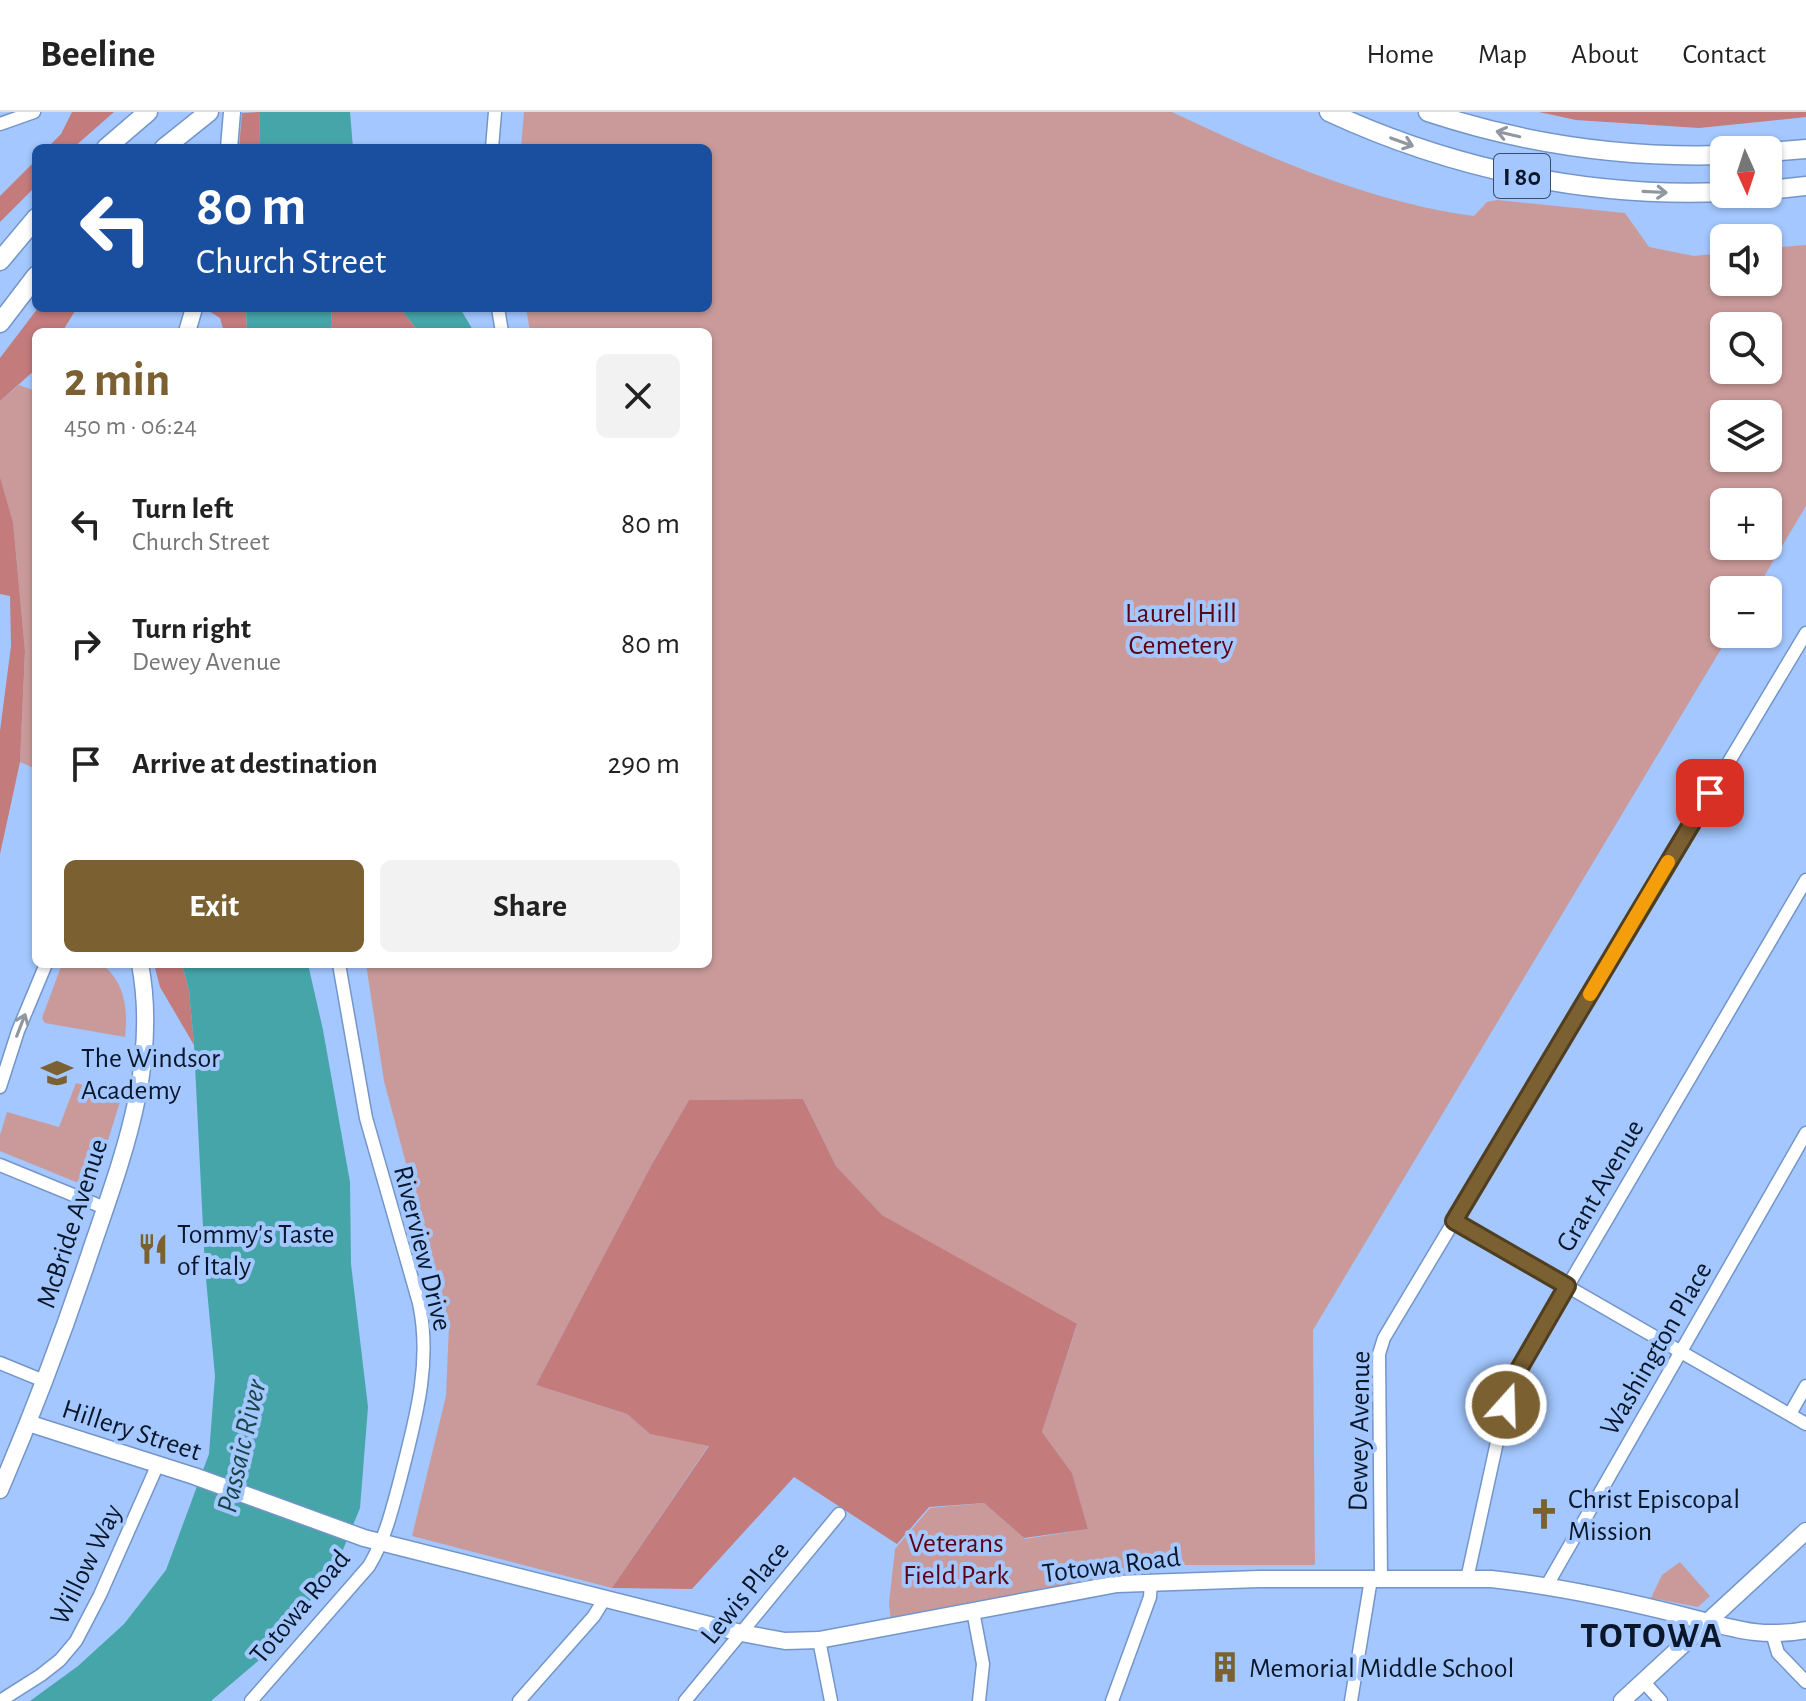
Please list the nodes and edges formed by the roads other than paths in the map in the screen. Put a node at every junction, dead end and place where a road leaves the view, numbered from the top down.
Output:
1 (34, 112) edge
2 (148, 112) edge
3 (232, 112) edge
4 (495, 112) edge
5 (1329, 112) edge
6 (1428, 112) edge
7 (203, 116) edge
8 (0, 124) edge
9 (111, 144) edge
10 (169, 144) edge
11 (229, 144) edge
12 (492, 144) edge
13 (1806, 149) edge
14 (1782, 151) edge
15 (1710, 155) edge
16 (1806, 186) edge
17 (1782, 189) edge
18 (1710, 192) edge
19 (32, 223) edge
20 (0, 261) edge
21 (32, 281) edge
22 (0, 323) edge
23 (1806, 633) edge
24 (1806, 880) edge
25 (44, 968) edge
26 (140, 968) edge
27 (340, 968) edge
28 (0, 1087) edge
29 (1806, 1133) edge
30 (1793, 1156) junction
31 (1806, 1163) edge
32 (0, 1165) edge
33 (105, 1208) junction
34 (1454, 1221) junction
35 (1567, 1286) junction
36 (1681, 1351) junction
37 (0, 1363) edge
38 (44, 1381) junction
39 (1806, 1386) edge
40 (1790, 1414) junction
41 (28, 1423) junction
42 (1806, 1424) edge
43 (158, 1464) junction
44 (0, 1490) edge
45 (839, 1514) dead end
46 (1806, 1531) edge
47 (359, 1536) joint
48 (383, 1542) junction
49 (1376, 1579) junction
50 (1467, 1579) junction
51 (1151, 1581) junction
52 (1546, 1587) junction
53 (605, 1598) junction
54 (973, 1611) junction
55 (1708, 1623) junction
56 (1806, 1630) edge
57 (741, 1633) junction
58 (1772, 1633) junction
59 (819, 1640) junction
60 (1643, 1681) junction
61 (1806, 1682) edge
62 (0, 1701) edge
63 (251, 1701) edge
64 (519, 1701) edge
65 (685, 1701) edge
66 (831, 1701) edge
67 (979, 1701) edge
68 (1112, 1701) edge
69 (1351, 1701) edge
70 (1622, 1701) edge
71 (1661, 1701) edge

1 - 8 street
2 - 9 highway
3 - 11 main road
4 - 12 street
5 -> 18 highway, I 80
15 -> 6 highway, I 80
7 - 10 highway
13 - 14 highway
16 - 17 highway
19 - 20 highway
21 - 22 highway
23 - 34 street, Dewey Avenue
24 - 35 street, Grant Avenue
28 -> 25 street
26 - 33 main road, McBride Avenue
27 - 48 street, Riverview Drive
29 - 30 street, Washington Place
30 - 31 street
30 - 36 street, Washington Place
32 - 33 street
33 - 38 main road, McBride Avenue
34 - 35 street
34 - 49 street, Dewey Avenue
35 - 36 street
35 - 50 street, Grant Avenue
36 - 40 street
36 - 52 street, Washington Place
37 - 38 street
38 - 41 main road, McBride Avenue
39 - 40 street
40 - 42 street
41 - 43 main road, Hillery Street
41 - 44 main road, McBride Avenue
43 - 47 main road, Hillery Street
43 - 62 street, Willow Way
45 - 57 street, Lewis Place
46 - 55 main road
47 - 48 main road, Totowa Road
48 - 53 main road, Totowa Road
48 - 63 street, Totowa Road
49 - 50 main road, Totowa Road
49 - 51 main road, Totowa Road
49 - 69 street, Dewey Avenue
50 - 52 main road, Totowa Road
51 - 54 main road, Totowa Road
51 - 68 street
52 - 55 main road, Totowa Road
53 - 57 main road, Totowa Road
53 - 64 street
54 - 59 main road, Totowa Road
54 - 67 street
55 - 58 main road, Totowa Road
55 - 60 main road
56 - 58 main road, Totowa Road
57 - 59 main road, Totowa Road
57 - 65 street, Lewis Place
58 - 61 street
59 - 66 street
60 - 70 main road
60 - 71 street

